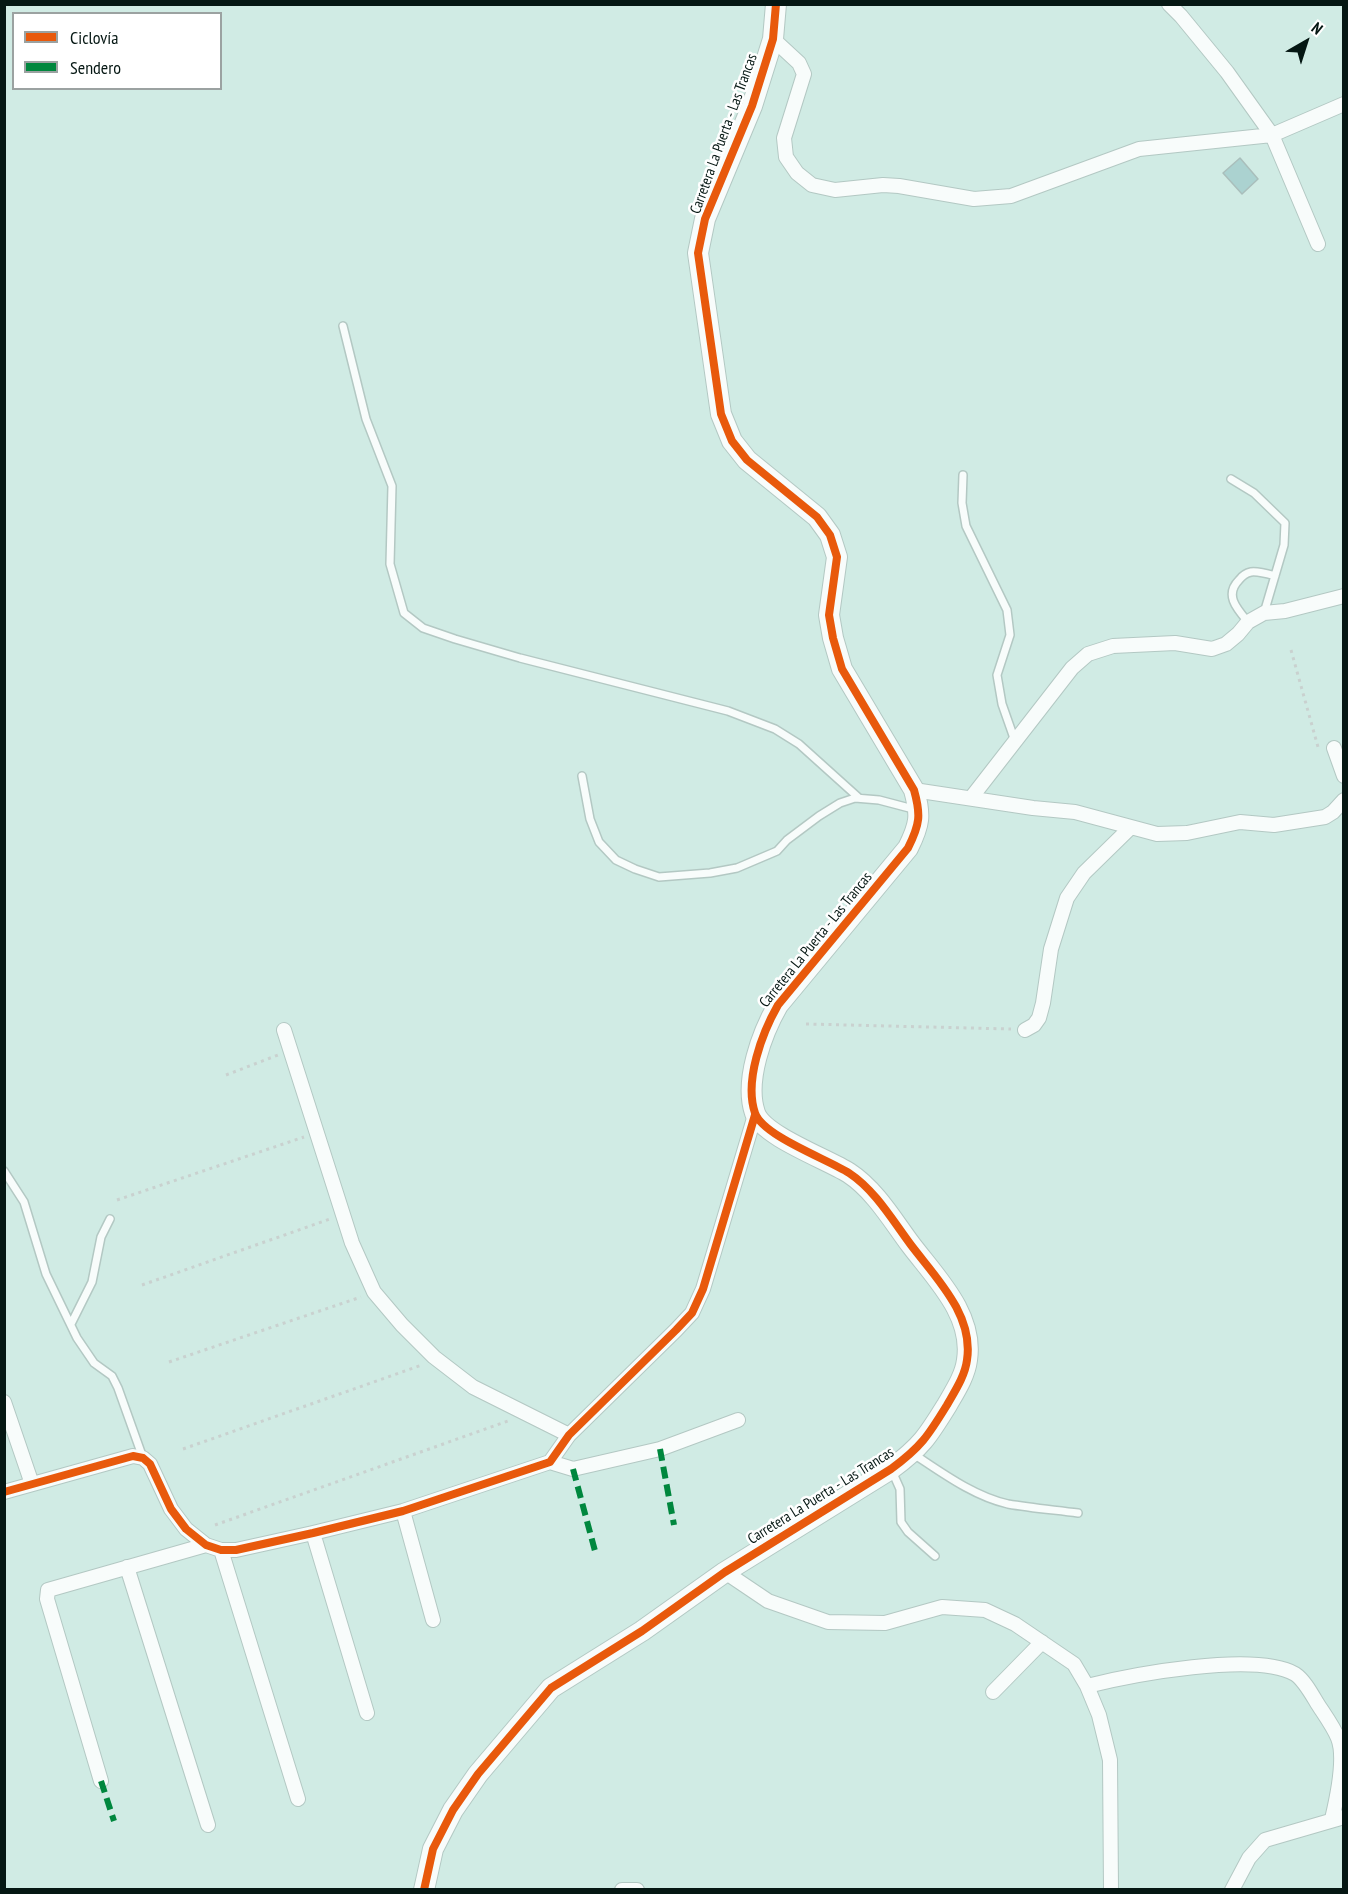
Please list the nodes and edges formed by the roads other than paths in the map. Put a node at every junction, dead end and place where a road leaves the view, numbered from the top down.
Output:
1 (776, 4) edge
2 (1169, 4) edge
3 (773, 39) junction
4 (1344, 104) edge
5 (1272, 135) junction
6 (1318, 244) dead end
7 (343, 326) dead end
8 (963, 475) dead end
9 (1231, 479) dead end
10 (1275, 576) junction
11 (1344, 596) edge
12 (1264, 613) junction
13 (1248, 622) junction
14 (1016, 741) junction
15 (1334, 748) road end
16 (582, 776) dead end
17 (1344, 776) edge
18 (914, 790) junction
19 (859, 798) junction
20 (971, 798) junction
21 (1344, 800) edge
22 (919, 811) junction
23 (1130, 828) junction
24 (284, 1030) dead end
25 (1026, 1030) road end
26 (755, 1115) junction
27 (4, 1171) edge
28 (110, 1219) dead end
29 (71, 1323) junction
30 (4, 1402) edge
31 (738, 1420) dead end
32 (569, 1435) junction
33 (912, 1454) junction
34 (143, 1458) junction
35 (550, 1462) junction
36 (891, 1469) junction
37 (32, 1484) junction
38 (4, 1492) edge
39 (403, 1510) junction
40 (1078, 1513) dead end
41 (313, 1533) junction
42 (206, 1545) junction
43 (221, 1550) junction
44 (935, 1556) dead end
45 (127, 1567) junction
46 (725, 1572) junction
47 (433, 1620) dead end
48 (1042, 1642) junction
49 (1087, 1686) junction
50 (993, 1692) dead end
51 (368, 1713) dead end
52 (101, 1782) dead end
53 (297, 1799) dead end
54 (1338, 1818) edge
55 (208, 1826) dead end
56 (424, 1890) edge
57 (622, 1890) edge
58 (637, 1890) edge
59 (1111, 1890) edge
60 (1232, 1890) edge

1 - 3 street, Carretera La Puerta - Las Trancas
2 - 5 street
3 - 5 street
3 - 18 street, Carretera La Puerta - Las Trancas
4 - 5 street
5 - 6 street
7 - 19 lane
8 - 14 lane
9 - 10 lane
10 - 12 lane
10 - 13 lane
11 - 12 street
12 - 13 street
13 - 14 street
14 - 20 street
15 - 17 street
16 - 19 lane
18 - 20 street
18 - 22 street, Carretera La Puerta - Las Trancas
19 - 22 lane
20 - 23 street
21 - 23 street
22 - 26 street, Carretera La Puerta - Las Trancas
23 - 25 street
24 - 32 street
26 - 32 street
26 - 33 street, Carretera La Puerta - Las Trancas
27 - 29 lane
28 - 29 lane
29 - 34 lane
30 - 37 street
31 - 35 street
32 - 35 street
33 - 36 street, Carretera La Puerta - Las Trancas
33 - 40 lane
34 - 37 street
34 - 42 street
35 - 39 street
36 - 44 lane
36 - 46 street, Carretera La Puerta - Las Trancas
37 - 38 street
39 - 41 street
39 - 47 street
41 - 43 street
41 - 51 street
42 - 43 street
42 - 45 street
43 - 53 street
45 - 52 street
45 - 55 street
46 - 48 street
46 - 56 street, Carretera La Puerta - Las Trancas
48 - 49 street
48 - 50 street
49 - 54 street
49 - 59 street
54 - 60 street
57 - 58 street

